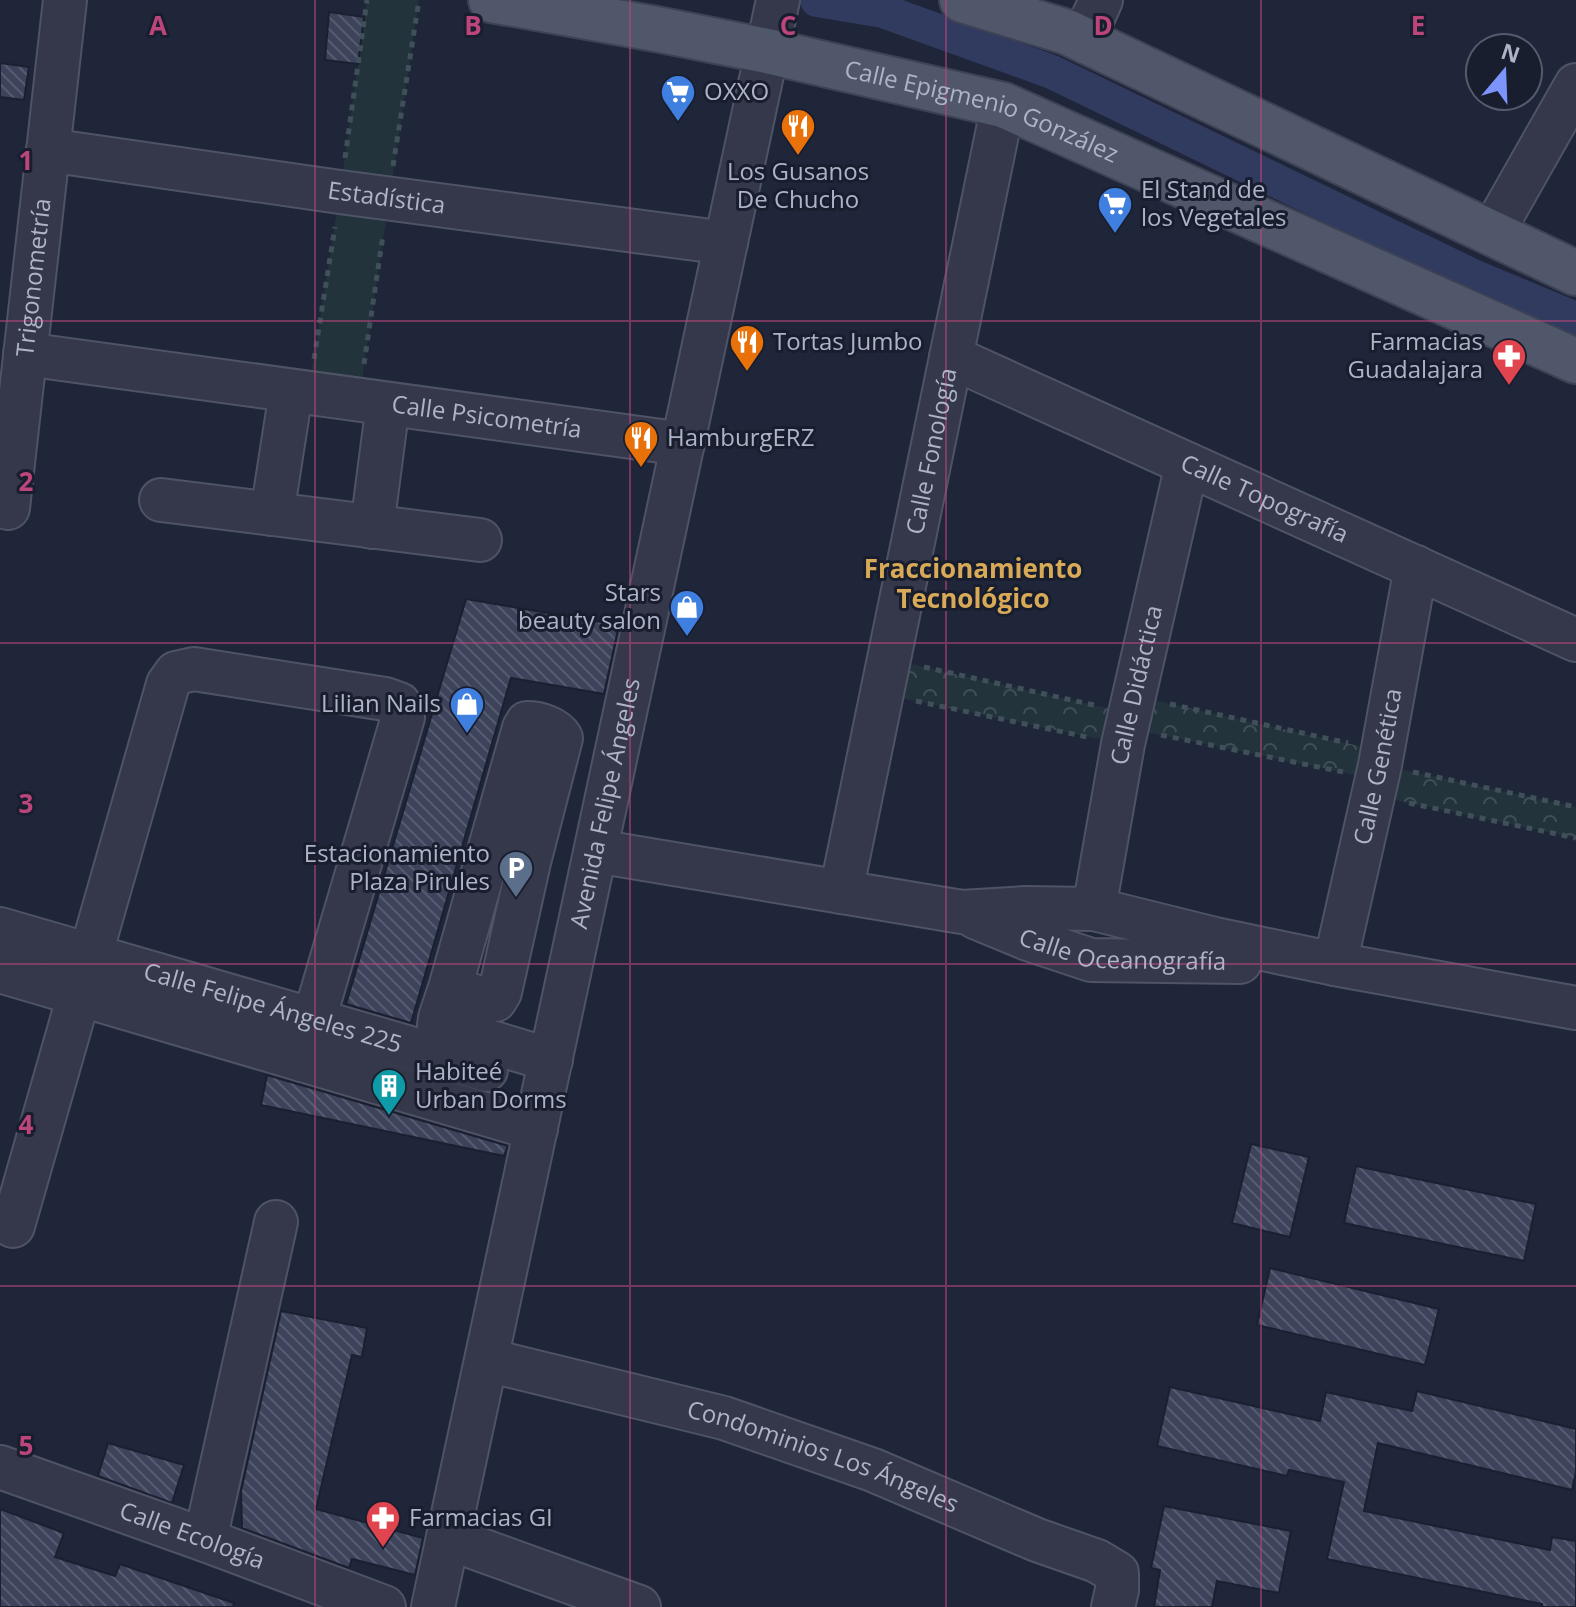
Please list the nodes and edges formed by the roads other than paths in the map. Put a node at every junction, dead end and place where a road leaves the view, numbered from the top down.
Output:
1 (65, 0) edge
2 (491, 0) edge
3 (778, 0) edge
4 (962, 0) edge
5 (1101, 0) edge
6 (1083, 40) junction
7 (767, 51) junction
8 (1576, 85) edge
9 (1003, 105) junction
10 (48, 150) junction
11 (1492, 233) junction
12 (726, 243) junction
13 (1576, 273) edge
14 (25, 354) junction
15 (951, 357) junction
16 (1576, 361) edge
17 (300, 393) junction
18 (373, 402) junction
19 (683, 444) junction
20 (1187, 464) junction
21 (161, 500) dead end
22 (8, 508) dead end
23 (272, 514) junction
24 (372, 527) junction
25 (480, 540) dead end
26 (1416, 567) junction
27 (1576, 640) edge
28 (529, 862) junction
29 (593, 862) junction
30 (841, 892) junction
31 (1094, 909) junction
32 (962, 912) junction
33 (0, 929) edge
34 (1335, 964) junction
35 (0, 971) edge
36 (86, 975) junction
37 (450, 988) junction
38 (1573, 997) edge
39 (315, 1021) junction
40 (302, 1060) junction
41 (548, 1073) junction
42 (536, 1129) junction
43 (276, 1222) dead end
44 (13, 1226) dead end
45 (487, 1360) junction
46 (0, 1467) edge
47 (448, 1538) junction
48 (205, 1540) junction
49 (384, 1607) edge
50 (433, 1607) edge
51 (639, 1607) edge
52 (1113, 1607) edge

1 - 10 street, Trigonometría
2 - 7 main road, Calle Epigmenio González
3 - 7 street, Avenida Felipe Ángeles
4 - 6 main road
5 - 6 street
6 - 11 main road
7 - 9 main road, Calle Epigmenio González
7 - 12 street, Avenida Felipe Ángeles
8 - 11 street
9 - 15 street, Calle Fonología
9 - 16 main road, Calle Epigmenio González
10 - 12 street, Estadística
10 - 14 street, Trigonometría
11 - 13 main road
12 - 19 street, Avenida Felipe Ángeles
14 - 17 street, Calle Psicometría
14 - 22 street, Trigonometría
15 - 20 street, Calle Topografía
15 - 30 street, Calle Fonología
17 - 18 street, Calle Psicometría
17 - 23 street
18 - 19 street, Calle Psicometría
18 - 24 street
19 - 29 street, Avenida Felipe Ángeles
20 - 26 street, Calle Topografía
20 - 31 street, Calle Didáctica
21 - 23 street
23 - 24 street
24 - 25 street
26 - 27 street, Calle Topografía
26 - 34 street, Calle Genética
28 - 29 street, Calle Oceanografía
28 - 37 street
28 - 37 street
29 - 30 street, Calle Oceanografía
29 - 41 street, Avenida Felipe Ángeles
30 - 32 street, Calle Oceanografía
31 - 32 street, Calle Oceanografía
31 - 34 street, Calle Oceanografía
32 - 34 street, Calle Oceanografía
33 - 36 street, Calle Felipe Ángeles 225
34 - 38 street, Calle Oceanografía
35 - 36 street, Calle Felipe Ángeles 225
36 - 39 street, Calle Felipe Ángeles 225
36 - 39 street
36 - 40 street, Calle Felipe Ángeles 225
36 - 44 street
37 - 41 street
39 - 40 street
39 - 41 street, Calle Felipe Ángeles 225
40 - 42 street, Calle Felipe Ángeles 225
41 - 42 street, Avenida Felipe Ángeles
42 - 45 street, Avenida Felipe Ángeles
43 - 48 street
45 - 47 street, Avenida Felipe Ángeles
45 - 52 street, Condominios Los Ángeles
46 - 48 street, Calle Ecología
47 - 50 street, Avenida Felipe Ángeles
47 - 51 street
48 - 49 street, Calle Ecología

